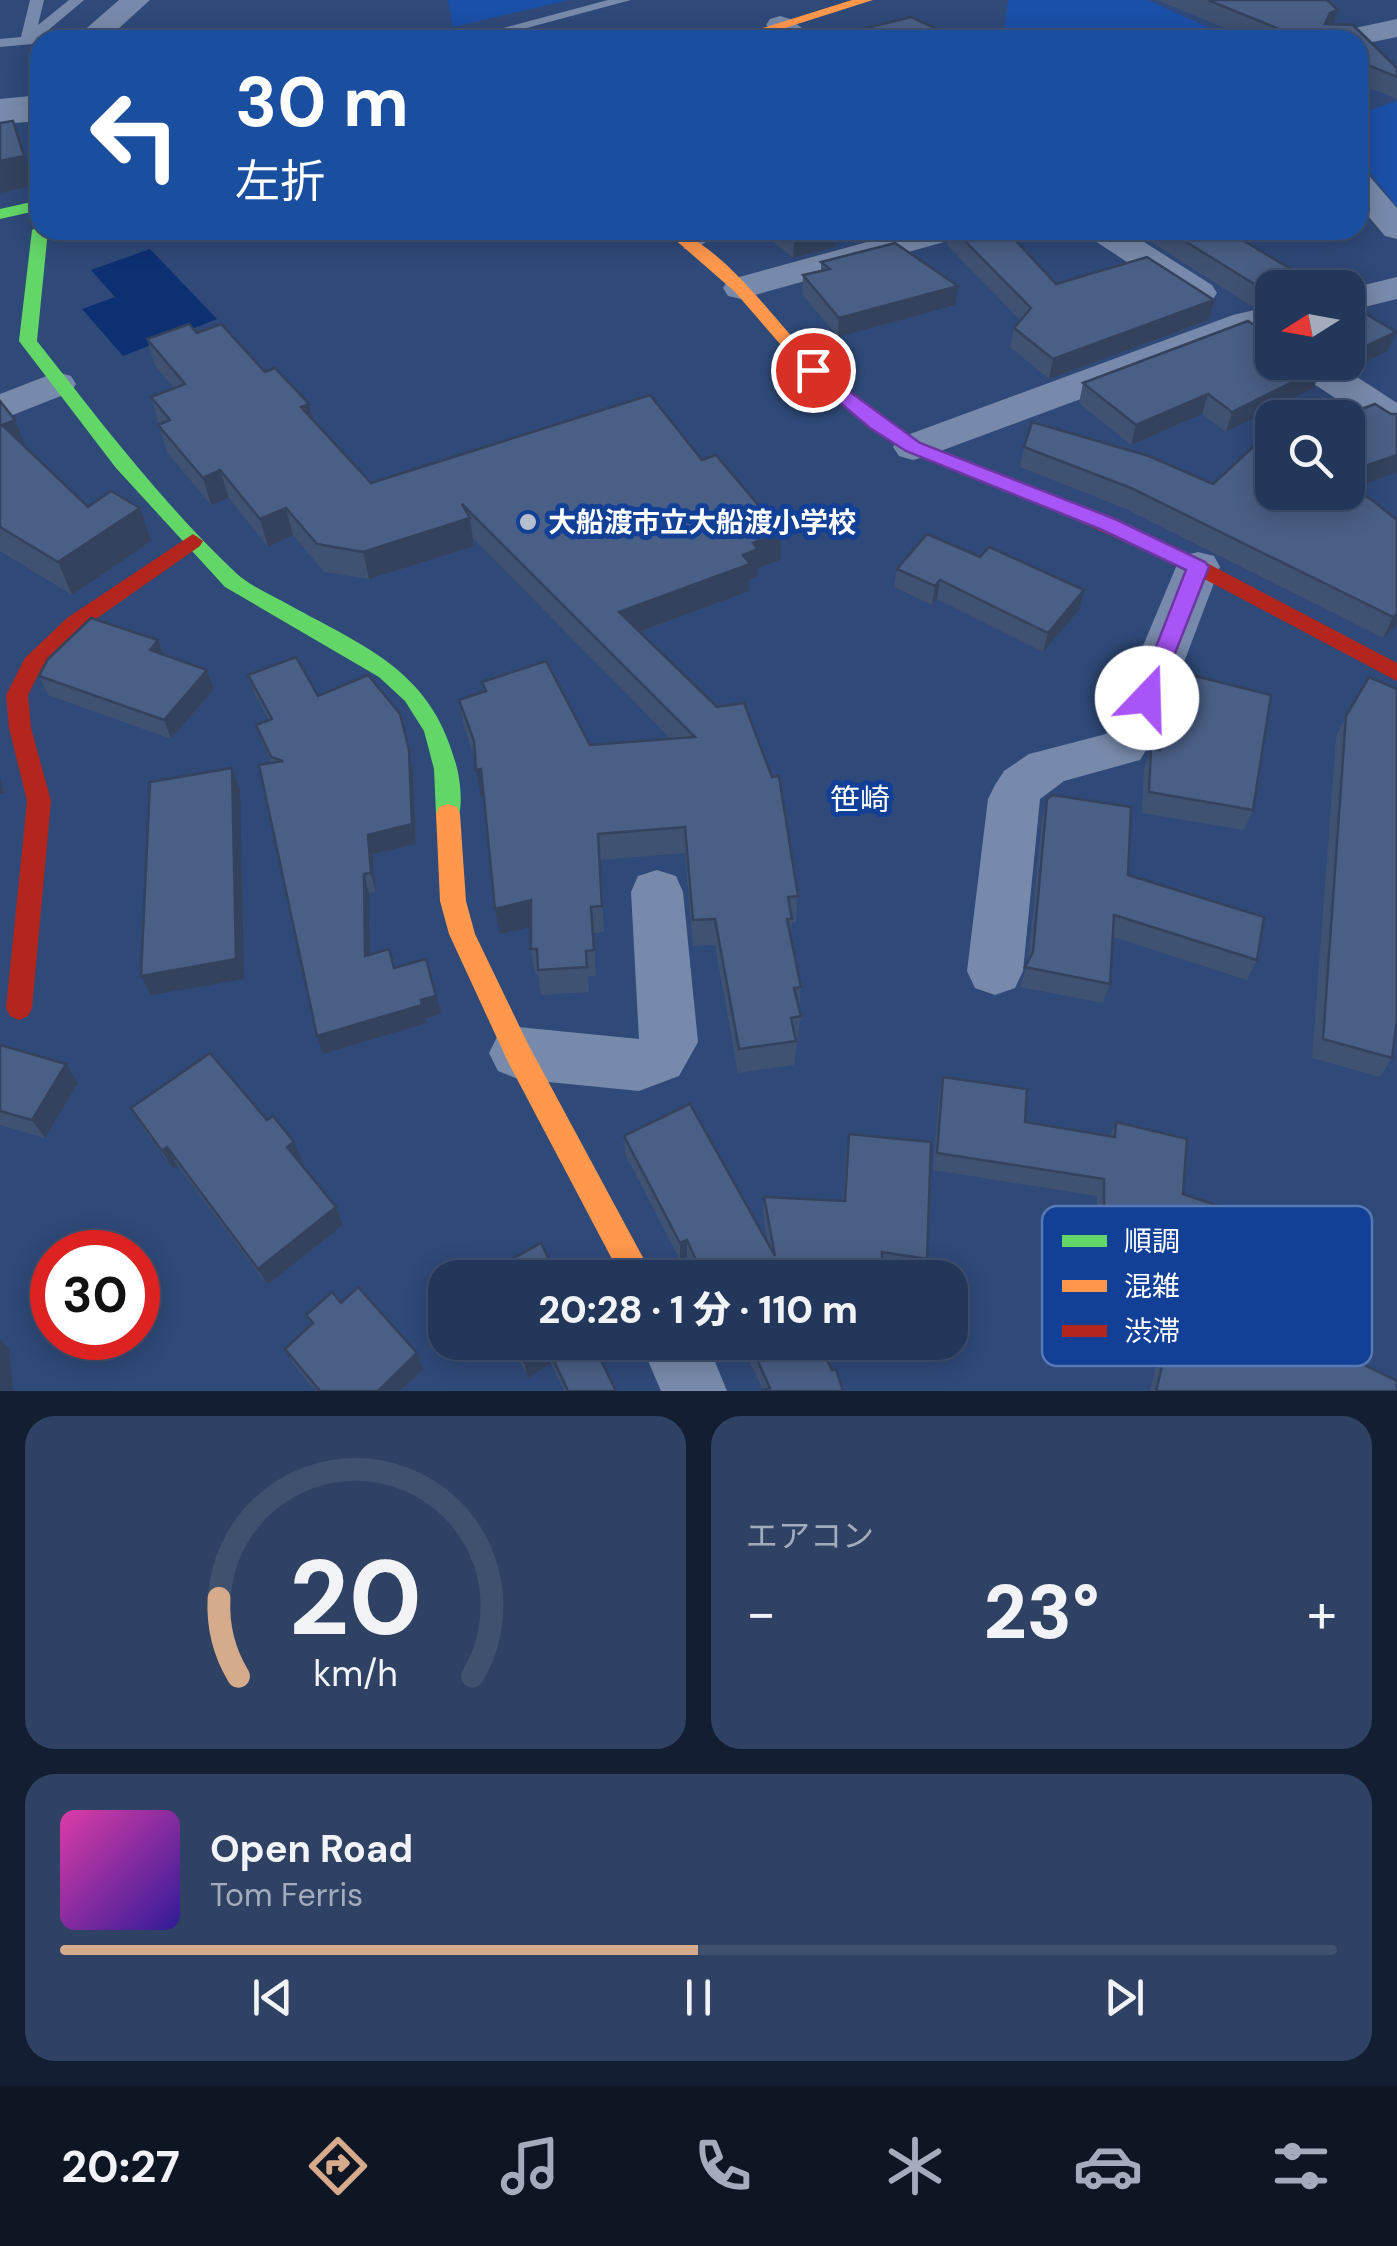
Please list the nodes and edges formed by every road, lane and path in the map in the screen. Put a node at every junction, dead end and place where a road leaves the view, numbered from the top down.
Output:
1 (37, 0) edge
2 (76, 0) edge
3 (136, 0) edge
4 (624, 0) edge
5 (866, 0) edge
6 (1389, 0) edge
7 (1397, 11) edge
8 (1397, 28) edge
9 (40, 30) edge
10 (100, 30) edge
11 (506, 30) edge
12 (799, 30) edge
13 (1368, 34) edge
14 (30, 38) edge
15 (27, 41) junction
16 (0, 43) edge
17 (30, 100) edge
18 (0, 102) edge
19 (30, 113) edge
20 (0, 115) edge
21 (1368, 196) edge
22 (30, 207) edge
23 (0, 214) edge
24 (1397, 229) edge
25 (39, 240) edge
26 (685, 240) edge
27 (914, 240) edge
28 (1118, 240) edge
29 (741, 288) junction
30 (1397, 288) edge
31 (1365, 296) edge
32 (1255, 322) edge
33 (1255, 330) edge
34 (1336, 380) edge
35 (56, 384) junction
36 (0, 408) edge
37 (1392, 414) edge
38 (913, 447) junction
39 (194, 541) junction
40 (1198, 567) junction
41 (1397, 672) edge
42 (10, 730) edge
43 (657, 892) dead end
44 (995, 971) dead end
45 (19, 1008) dead end
46 (518, 1053) junction
47 (628, 1260) edge
48 (681, 1360) edge
49 (694, 1391) edge

1 - 15 lane
2 - 9 lane
3 - 10 street
4 - 11 lane
5 - 12 main road
6 - 7 street
8 - 13 street
14 - 15 lane
15 - 16 lane
17 - 18 lane
19 - 20 street
21 - 24 street
22 - 23 main road
25 - 35 main road
26 - 29 main road
27 - 29 street
28 - 32 street
29 - 38 main road
30 - 31 street
33 - 38 street
34 - 37 street
35 - 36 street
35 - 39 main road
38 - 40 main road
39 - 42 main road
39 - 46 main road
40 - 41 main road
40 - 44 street
42 - 45 main road
43 - 46 street
46 - 47 main road
48 - 49 street

